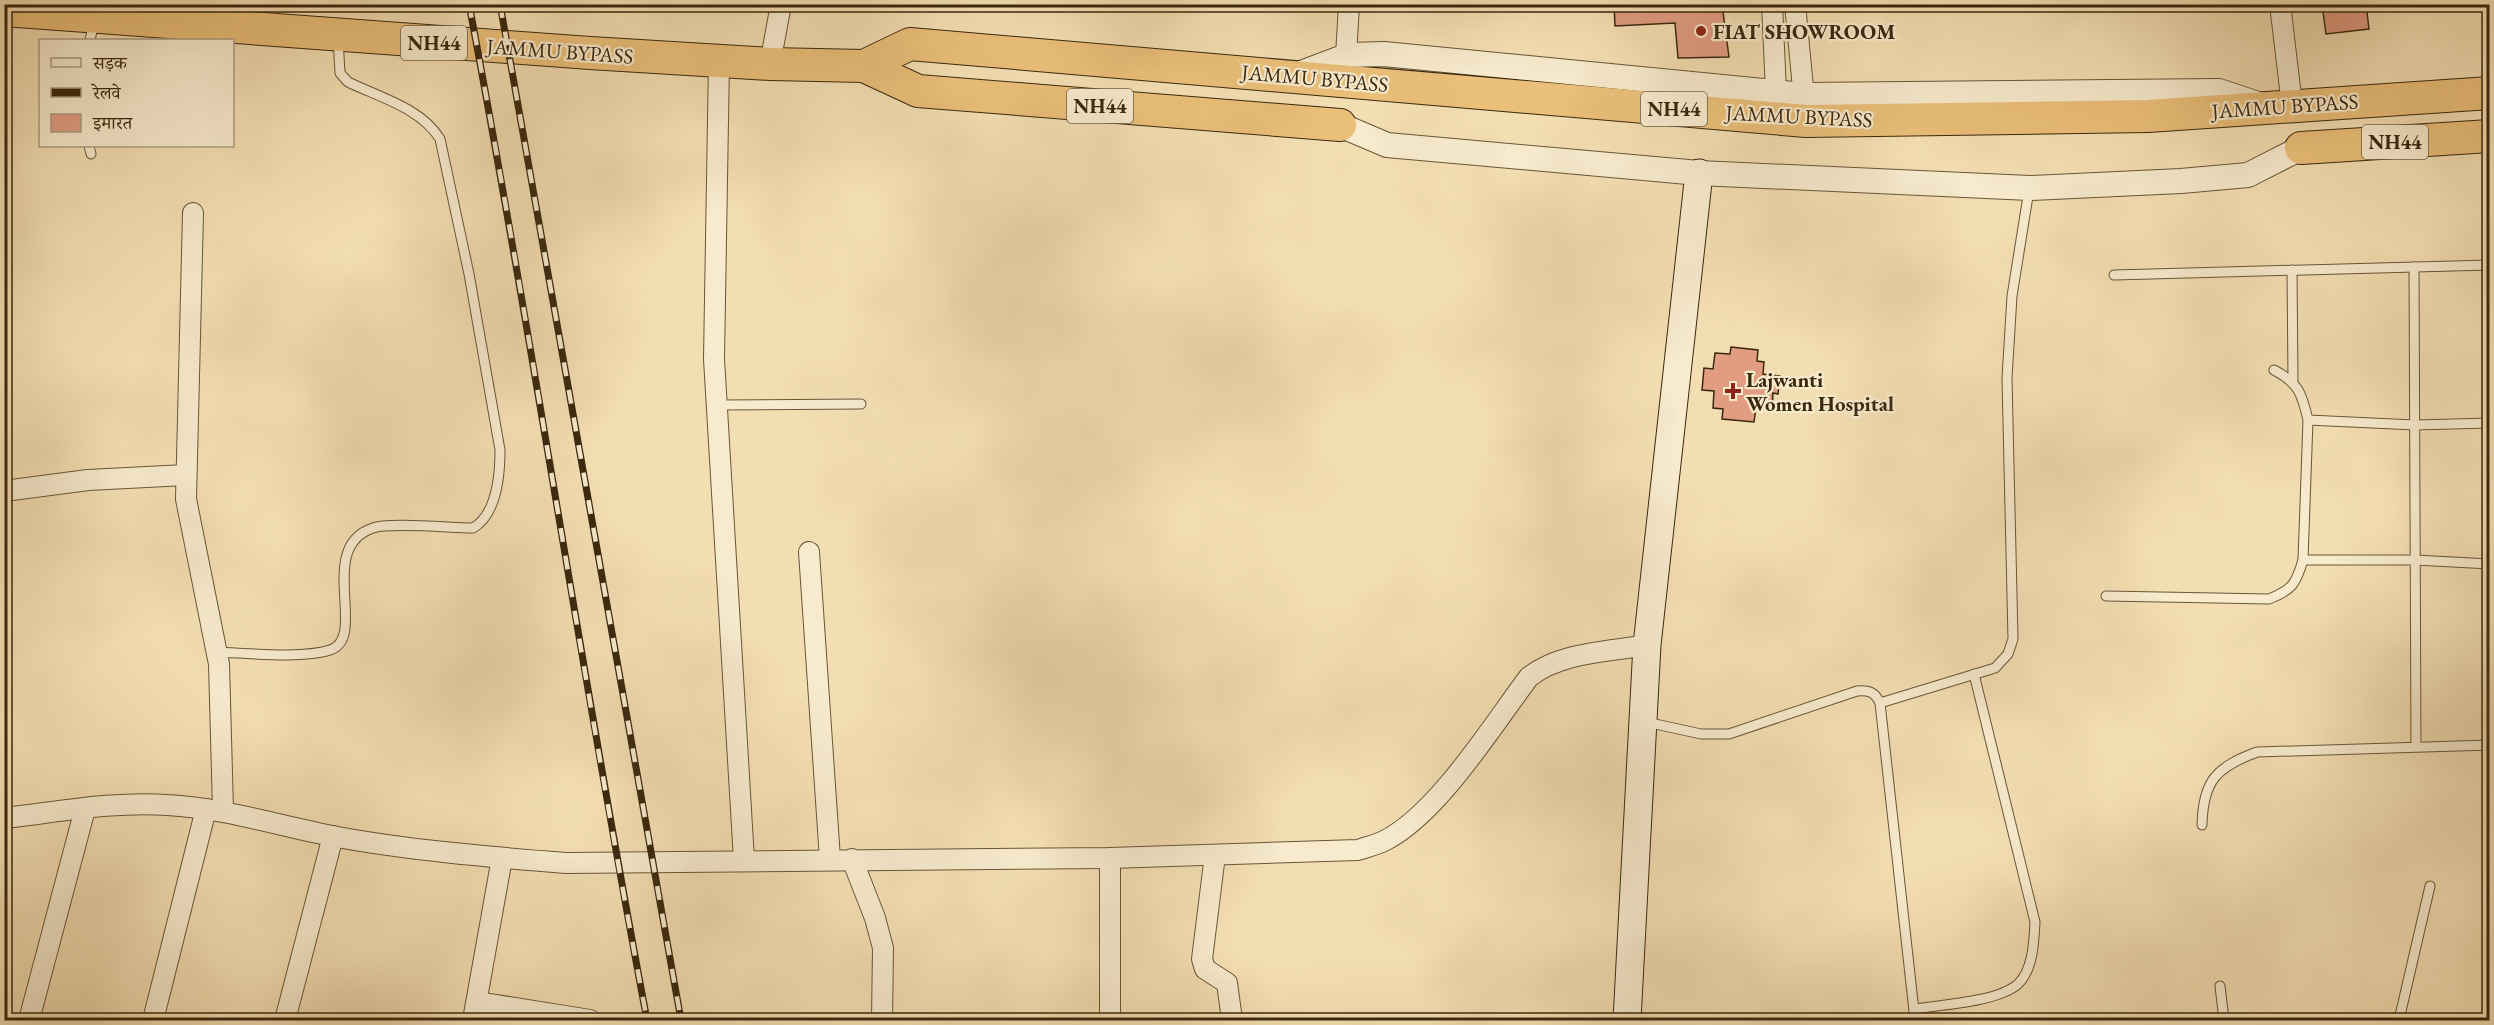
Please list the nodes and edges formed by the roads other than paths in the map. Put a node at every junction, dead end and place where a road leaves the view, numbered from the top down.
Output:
1 (781, 4) edge
2 (1348, 4) edge
3 (1772, 4) edge
4 (1795, 4) edge
5 (2280, 4) edge
6 (4, 10) edge
7 (92, 29) edge
8 (338, 35) junction
9 (1346, 56) junction
10 (719, 62) junction
11 (770, 64) junction
12 (864, 66) junction
13 (1292, 76) junction
14 (1776, 92) junction
15 (2490, 93) edge
16 (2279, 106) junction
17 (1805, 108) junction
18 (1340, 125) joint
19 (2490, 136) edge
20 (2301, 148) joint
21 (1699, 173) junction
22 (2030, 188) junction
23 (193, 213) dead end
24 (2490, 265) edge
25 (2414, 267) junction
26 (2292, 270) junction
27 (2114, 275) dead end
28 (2274, 370) dead end
29 (2293, 380) junction
30 (861, 404) dead end
31 (716, 405) junction
32 (2308, 420) junction
33 (2490, 423) edge
34 (2415, 424) junction
35 (186, 474) junction
36 (12, 490) dead end
37 (809, 552) dead end
38 (2303, 560) junction
39 (2415, 560) junction
40 (2490, 564) edge
41 (2106, 596) dead end
42 (1647, 645) junction
43 (216, 652) junction
44 (1974, 674) junction
45 (1880, 703) junction
46 (1642, 721) junction
47 (2490, 745) edge
48 (2416, 746) junction
49 (84, 809) junction
50 (214, 810) junction
51 (4, 818) edge
52 (2202, 825) dead end
53 (333, 836) junction
54 (1215, 855) junction
55 (502, 858) junction
56 (1110, 858) junction
57 (830, 859) junction
58 (744, 860) junction
59 (852, 860) junction
60 (2430, 886) dead end
61 (2220, 986) dead end
62 (1914, 1009) junction
63 (475, 1011) edge
64 (29, 1020) edge
65 (153, 1020) edge
66 (285, 1020) edge
67 (590, 1020) edge
68 (882, 1020) edge
69 (1110, 1020) edge
70 (1232, 1020) edge
71 (1627, 1020) edge
72 (1915, 1020) edge
73 (2224, 1020) edge
74 (2399, 1020) edge

1 - 11 street
2 - 9 street
3 - 14 street
4 - 17 street
5 - 16 street
6 - 7 highway, JAMMU BYPASS / NH44
7 - 8 highway, JAMMU BYPASS / NH44
8 - 10 highway, JAMMU BYPASS / NH44
8 - 43 lane
9 - 13 street
9 - 14 street
10 - 11 highway, JAMMU BYPASS / NH44
10 - 31 street
11 - 12 highway, JAMMU BYPASS / NH44
12 - 13 highway, JAMMU BYPASS / NH44
12 - 18 highway, JAMMU BYPASS / NH44
13 - 17 highway, JAMMU BYPASS / NH44
14 - 17 street
15 - 16 highway, JAMMU BYPASS / NH44
16 - 17 highway, JAMMU BYPASS / NH44
18 - 21 street
19 - 20 highway, JAMMU BYPASS / NH44
20 - 22 street
21 - 22 street
21 - 42 main road
22 - 44 lane
23 - 35 street
24 - 25 lane
25 - 26 lane
25 - 34 lane
26 - 27 lane
26 - 29 lane
28 - 29 lane
29 - 32 lane
30 - 31 lane
31 - 58 street
32 - 34 lane
32 - 38 lane
33 - 34 lane
34 - 39 lane
35 - 36 street
35 - 43 street
37 - 57 street
38 - 39 lane
38 - 41 lane
39 - 40 lane
39 - 48 lane
42 - 46 main road
42 - 54 street
43 - 50 street
44 - 45 lane
44 - 62 lane
45 - 46 lane
45 - 62 lane
46 - 71 main road
47 - 48 lane
48 - 52 lane
49 - 50 street
49 - 51 street
49 - 64 street
50 - 53 street
50 - 65 street
53 - 55 street
53 - 66 street
54 - 56 street
54 - 70 street
55 - 58 street
55 - 63 street
56 - 59 street
56 - 69 street
57 - 58 street
57 - 59 street
59 - 68 street
60 - 74 lane
61 - 73 lane
62 - 72 lane
63 - 67 street

